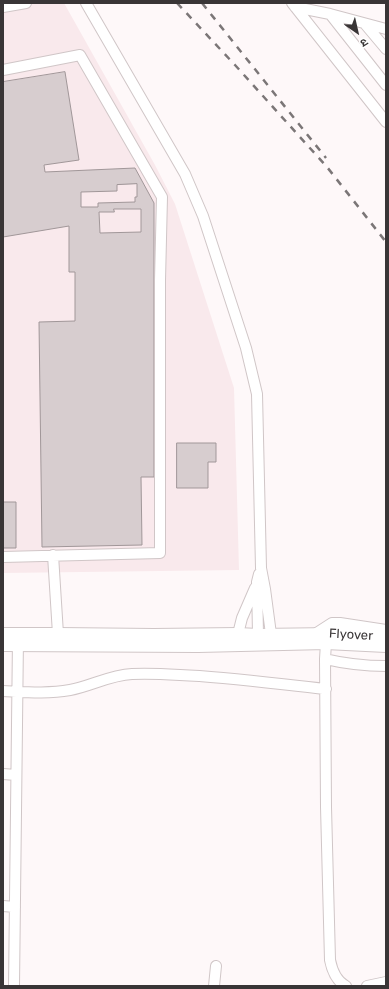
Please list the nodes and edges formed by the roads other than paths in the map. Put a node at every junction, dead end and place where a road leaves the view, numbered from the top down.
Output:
1 (26, 3) edge
2 (86, 3) edge
3 (293, 5) edge
4 (3, 7) edge
5 (330, 14) junction
6 (365, 24) junction
7 (386, 29) edge
8 (386, 49) edge
9 (3, 70) edge
10 (386, 85) edge
11 (386, 122) edge
12 (53, 556) junction
13 (3, 557) edge
14 (261, 568) junction
15 (258, 582) junction
16 (386, 630) edge
17 (3, 634) edge
18 (58, 634) junction
19 (238, 634) junction
20 (271, 634) junction
21 (315, 634) junction
22 (258, 635) junction
23 (386, 637) edge
24 (18, 640) junction
25 (326, 643) junction
26 (3, 644) edge
27 (386, 646) edge
28 (326, 659) junction
29 (386, 666) edge
30 (326, 689) junction
31 (3, 691) edge
32 (17, 691) junction
33 (3, 774) edge
34 (16, 775) junction
35 (3, 906) edge
36 (15, 906) junction
37 (216, 966) dead end
38 (386, 982) edge
39 (14, 986) edge
40 (214, 986) edge
41 (346, 986) edge
42 (367, 986) edge

1 - 4 street
2 - 14 street
3 - 5 street
3 - 11 street
5 - 6 street
5 - 10 street
6 - 7 street
6 - 8 street
9 - 12 street
12 - 13 street
12 - 18 street
14 - 15 street
14 - 20 street
15 - 19 street
15 - 22 street
16 - 21 street
17 - 24 main road
18 - 19 main road, Flyover
18 - 24 main road, Flyover
19 - 22 main road, Flyover
20 - 21 main road, Flyover
20 - 22 main road, Flyover
21 - 23 main road, Flyover
24 - 25 main road, Flyover
24 - 26 main road
24 - 32 street
25 - 27 main road, Flyover
25 - 28 street
28 - 29 street
28 - 30 street
30 - 32 street
30 - 41 street
31 - 32 street
32 - 34 street
33 - 34 street
34 - 36 street
35 - 36 street
36 - 39 street
37 - 40 street
38 - 42 street

